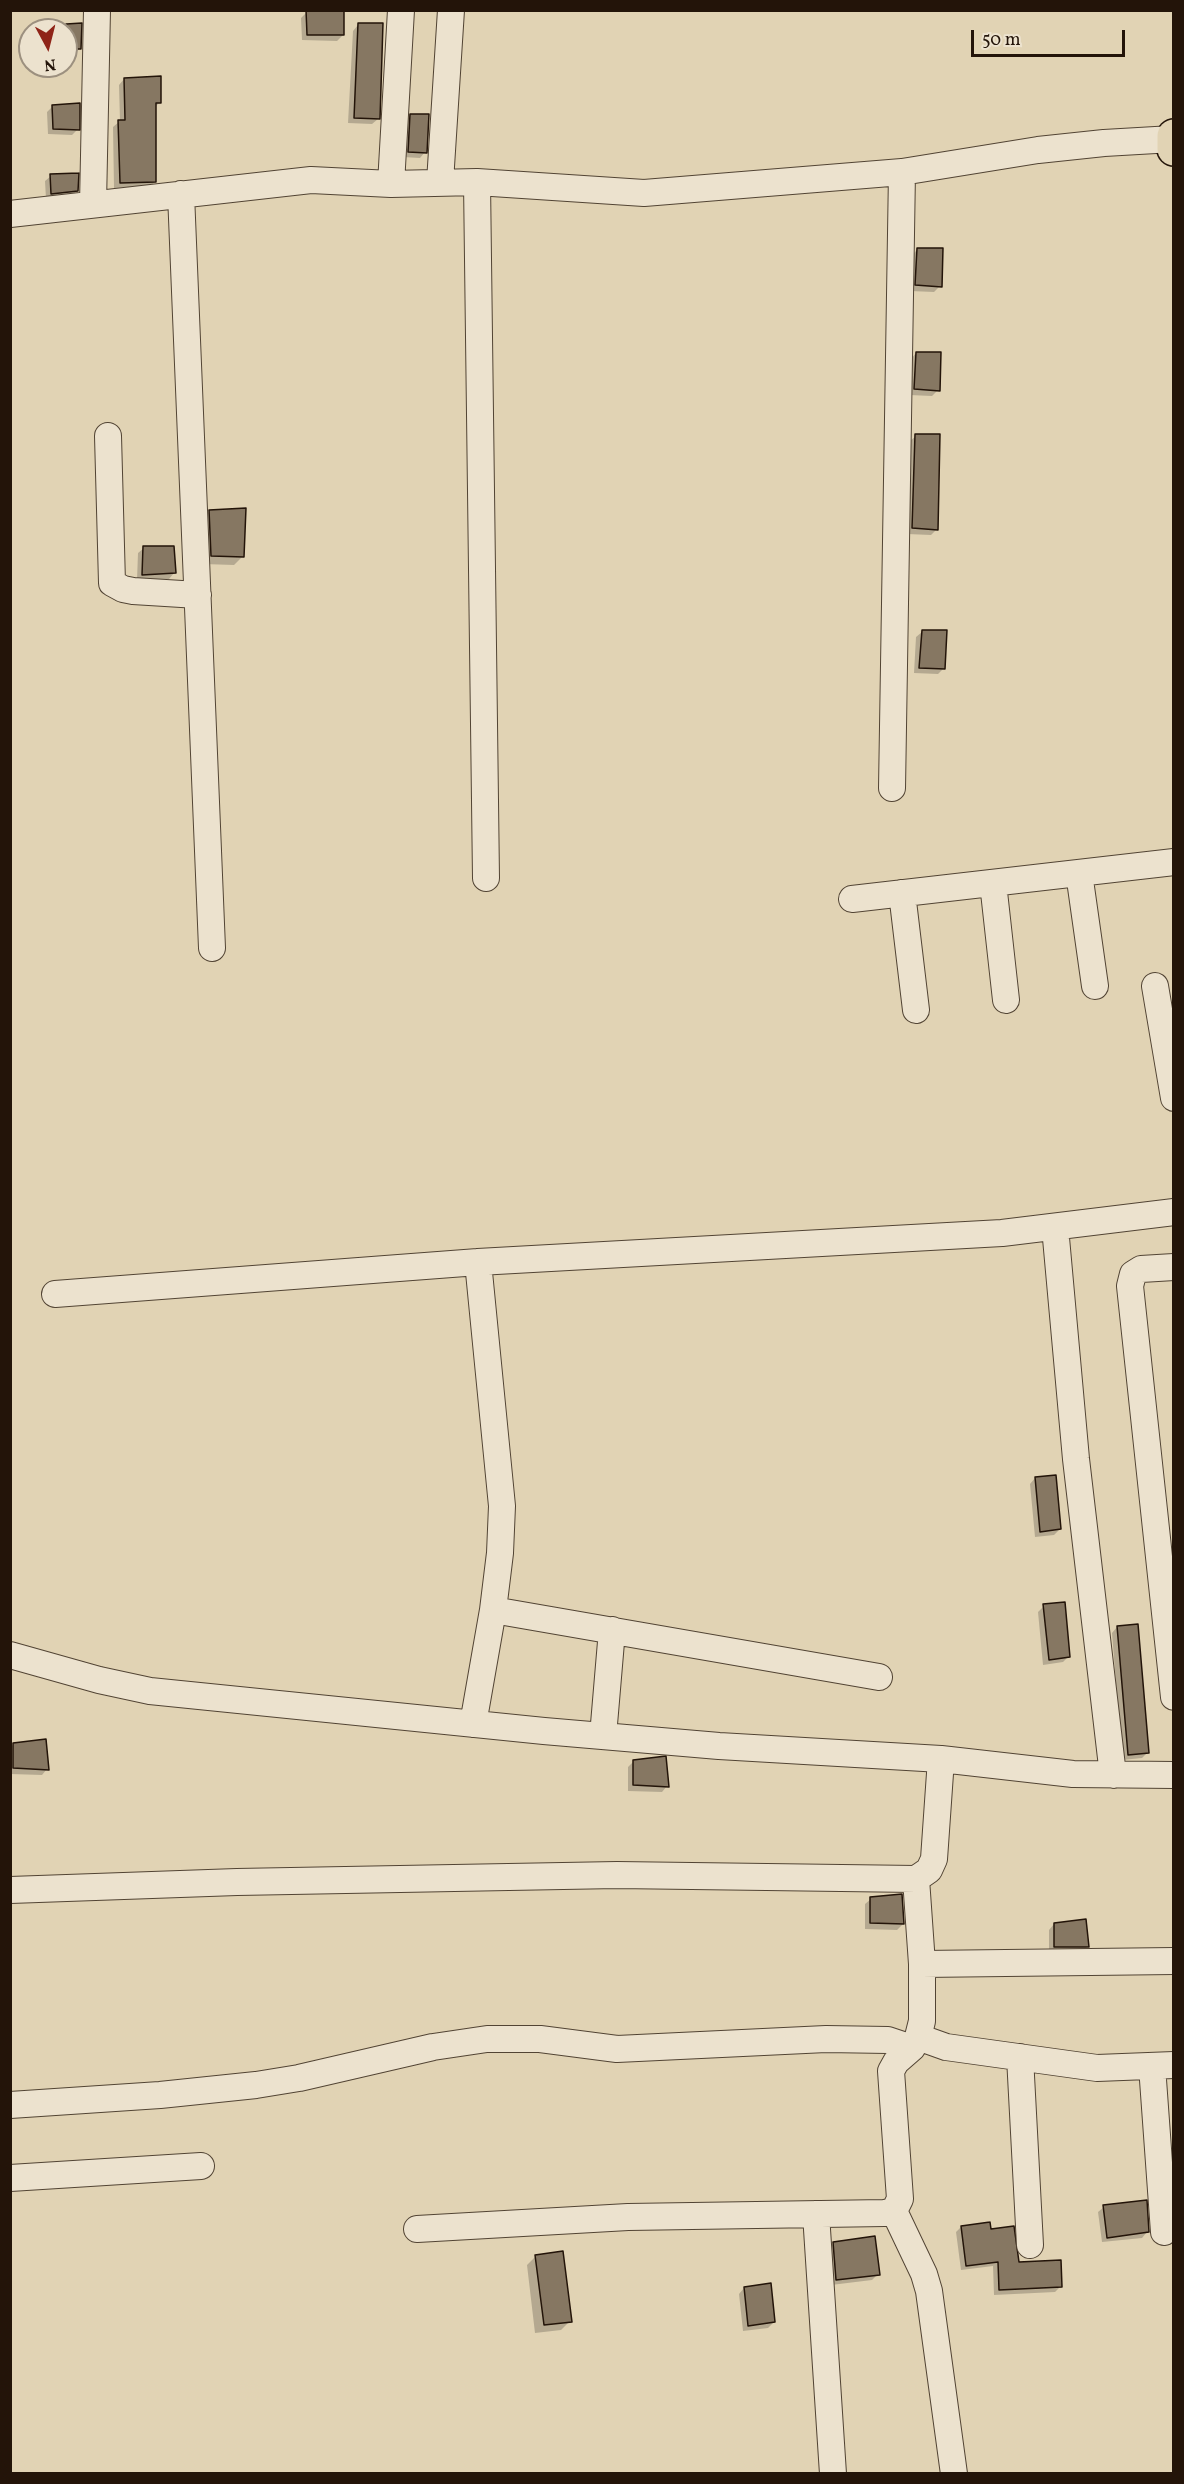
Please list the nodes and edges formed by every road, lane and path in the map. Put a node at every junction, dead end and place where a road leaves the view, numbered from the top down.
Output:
1 (97, 10) edge
2 (401, 10) edge
3 (451, 10) edge
4 (1173, 138) edge
5 (1173, 149) edge
6 (902, 172) junction
7 (440, 182) junction
8 (477, 182) junction
9 (392, 184) junction
10 (181, 194) junction
11 (93, 204) junction
12 (10, 214) edge
13 (108, 436) dead end
14 (198, 595) junction
15 (892, 788) dead end
16 (1173, 862) edge
17 (1079, 873) junction
18 (486, 878) dead end
19 (993, 883) junction
20 (902, 893) junction
21 (852, 899) dead end
22 (212, 948) dead end
23 (1095, 986) dead end
24 (1155, 986) dead end
25 (1006, 1000) dead end
26 (916, 1010) dead end
27 (1173, 1098) edge
28 (1173, 1212) edge
29 (1055, 1227) junction
30 (478, 1262) junction
31 (1173, 1268) edge
32 (55, 1294) dead end
33 (493, 1610) junction
34 (612, 1630) junction
35 (10, 1655) edge
36 (879, 1677) dead end
37 (1173, 1689) edge
38 (1173, 1697) edge
39 (473, 1724) junction
40 (603, 1736) junction
41 (941, 1759) junction
42 (1113, 1775) junction
43 (1173, 1775) edge
44 (916, 1879) junction
45 (10, 1890) edge
46 (1173, 1962) edge
47 (922, 1964) junction
48 (915, 2042) junction
49 (1020, 2057) junction
50 (1163, 2066) edge
51 (10, 2105) edge
52 (201, 2166) dead end
53 (10, 2178) edge
54 (894, 2211) junction
55 (816, 2214) junction
56 (417, 2229) dead end
57 (1164, 2232) dead end
58 (1030, 2245) dead end
59 (833, 2474) edge
60 (954, 2474) edge

1 - 11 street
2 - 9 street
3 - 7 street
4 - 5 main road
4 - 6 street
6 - 8 street
6 - 15 street
7 - 8 street
7 - 9 street
8 - 18 street
9 - 10 street
10 - 11 street
10 - 14 street
11 - 12 street
13 - 14 street
14 - 22 street
16 - 17 street
17 - 19 street
17 - 23 street
19 - 20 street
19 - 25 street
20 - 21 street
20 - 26 street
24 - 27 street
28 - 29 street
29 - 30 street
29 - 42 street
30 - 32 street
30 - 33 street
31 - 37 street
33 - 34 street
33 - 39 street
34 - 36 street
34 - 40 street
35 - 39 street
37 - 38 street
39 - 40 street
40 - 41 street
41 - 42 street
41 - 44 street
42 - 43 street
44 - 45 street
44 - 47 street
46 - 47 street
47 - 48 street
48 - 49 street
48 - 51 street
48 - 54 street
49 - 50 street
49 - 58 street
50 - 57 street
52 - 53 street
54 - 55 street
54 - 60 street
55 - 56 street
55 - 59 street

